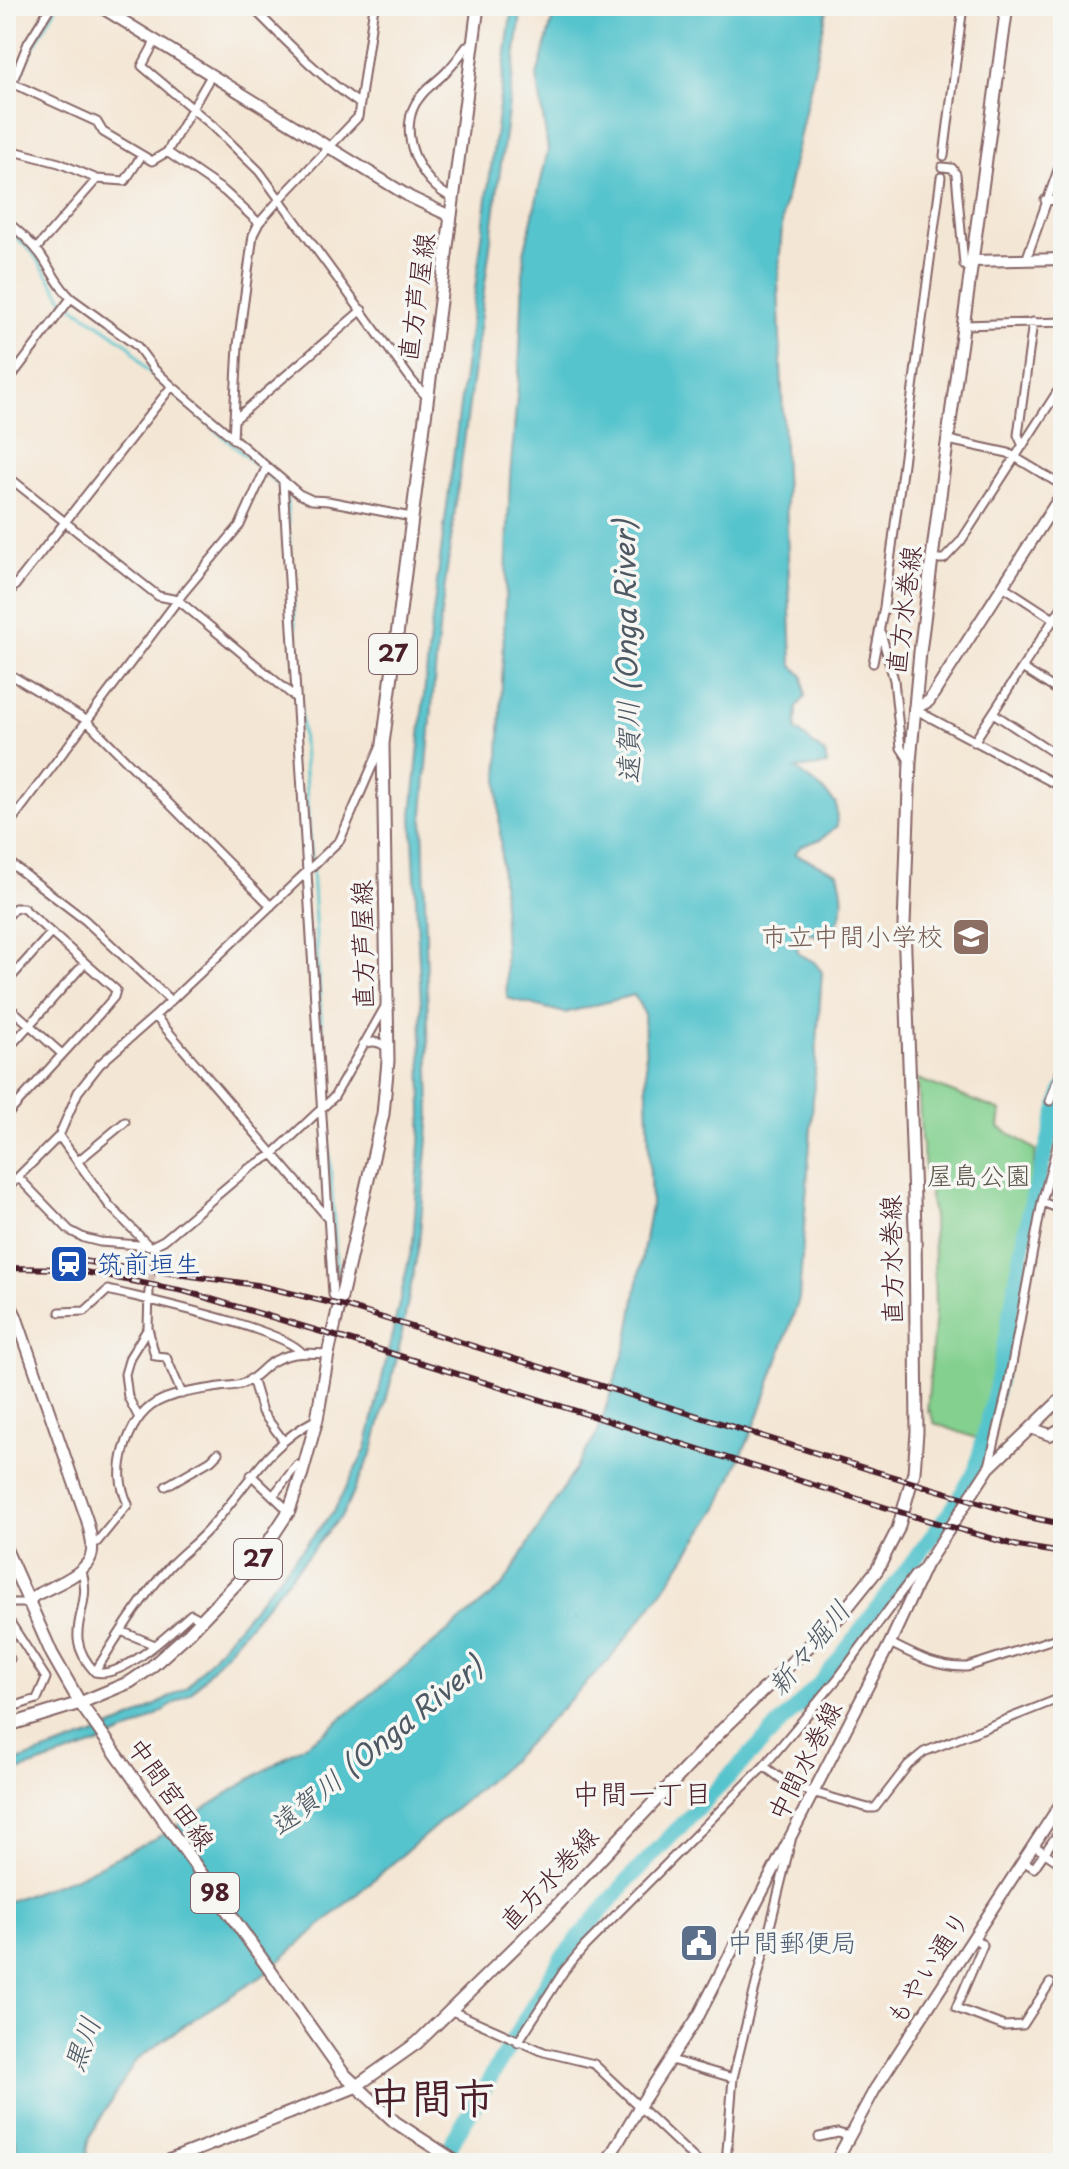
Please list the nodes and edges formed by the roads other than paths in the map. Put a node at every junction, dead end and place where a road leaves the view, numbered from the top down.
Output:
1 (51, 6) edge
2 (99, 6) edge
3 (251, 6) edge
4 (374, 6) edge
5 (478, 6) edge
6 (963, 6) edge
7 (1007, 6) edge
8 (156, 40) junction
9 (473, 47) junction
10 (212, 74) junction
11 (1063, 75) edge
12 (12, 83) junction
13 (1060, 86) dead end
14 (6, 98) edge
15 (360, 104) junction
16 (192, 109) junction
17 (329, 145) junction
18 (6, 149) edge
19 (167, 152) junction
20 (142, 155) junction
21 (944, 156) dead end
22 (1063, 156) edge
23 (942, 167) dead end
24 (941, 177) dead end
25 (97, 179) junction
26 (453, 198) junction
27 (280, 199) junction
28 (1045, 200) junction
29 (1063, 201) edge
30 (450, 216) junction
31 (6, 221) edge
32 (259, 223) junction
33 (36, 249) junction
34 (1063, 259) edge
35 (1026, 260) junction
36 (972, 266) junction
37 (71, 298) junction
38 (362, 310) junction
39 (1033, 322) junction
40 (1063, 322) edge
41 (964, 325) junction
42 (1063, 383) edge
43 (6, 384) edge
44 (172, 386) junction
45 (426, 396) junction
46 (234, 420) junction
47 (233, 439) junction
48 (948, 440) junction
49 (1023, 446) junction
50 (1016, 457) junction
51 (266, 468) junction
52 (6, 475) edge
53 (283, 482) junction
54 (1063, 489) edge
55 (411, 517) junction
56 (64, 522) junction
57 (933, 559) junction
58 (1003, 586) junction
59 (6, 597) edge
60 (178, 600) junction
61 (1063, 605) edge
62 (1054, 619) junction
63 (1063, 625) edge
64 (880, 629) junction
65 (873, 663) dead end
66 (1022, 668) junction
67 (6, 672) edge
68 (1063, 694) edge
69 (296, 698) junction
70 (914, 709) junction
71 (993, 713) junction
72 (86, 720) junction
73 (974, 742) junction
74 (383, 744) junction
75 (1063, 759) edge
76 (910, 762) junction
77 (1063, 788) edge
78 (6, 828) edge
79 (6, 860) edge
80 (306, 873) junction
81 (271, 906) junction
82 (6, 918) edge
83 (51, 933) junction
84 (85, 963) junction
85 (6, 983) edge
86 (171, 1001) junction
87 (6, 1004) edge
88 (386, 1005) junction
89 (155, 1016) junction
90 (29, 1025) junction
91 (363, 1044) junction
92 (387, 1048) junction
93 (6, 1051) edge
94 (62, 1054) junction
95 (1063, 1063) edge
96 (1050, 1101) dead end
97 (322, 1110) junction
98 (6, 1116) edge
99 (125, 1122) dead end
100 (1063, 1124) edge
101 (59, 1136) junction
102 (272, 1155) junction
103 (78, 1161) junction
104 (18, 1177) junction
105 (6, 1189) edge
106 (1042, 1202) junction
107 (1063, 1210) edge
108 (328, 1218) junction
109 (150, 1246) junction
110 (155, 1263) tunnel mouth
111 (6, 1296) edge
112 (148, 1296) junction
113 (340, 1302) junction
114 (60, 1312) dead end
115 (16, 1316) junction
116 (6, 1325) edge
117 (148, 1328) junction
118 (302, 1353) junction
119 (328, 1354) junction
120 (250, 1379) junction
121 (182, 1394) junction
122 (1063, 1397) edge
123 (138, 1416) junction
124 (317, 1419) junction
125 (1063, 1427) edge
126 (1031, 1428) junction
127 (283, 1440) junction
128 (218, 1453) dead end
129 (297, 1465) dead end
130 (989, 1468) junction
131 (251, 1475) junction
132 (166, 1486) dead end
133 (273, 1496) junction
134 (289, 1511) junction
135 (92, 1543) junction
136 (6, 1550) edge
137 (926, 1565) junction
138 (81, 1569) junction
139 (6, 1603) edge
140 (28, 1603) junction
141 (6, 1616) edge
142 (202, 1620) junction
143 (121, 1631) junction
144 (1063, 1636) edge
145 (890, 1643) junction
146 (155, 1645) junction
147 (95, 1672) junction
148 (1063, 1697) edge
149 (83, 1708) junction
150 (6, 1709) edge
151 (6, 1726) edge
152 (764, 1766) junction
153 (813, 1791) junction
154 (1063, 1800) edge
155 (1063, 1826) edge
156 (793, 1832) junction
157 (1033, 1845) junction
158 (1045, 1854) junction
159 (1023, 1861) junction
160 (1063, 1865) edge
161 (973, 1937) junction
162 (1050, 1983) dead end
163 (452, 2011) junction
164 (518, 2042) junction
165 (671, 2060) junction
166 (733, 2078) junction
167 (355, 2087) junction
168 (639, 2107) junction
169 (848, 2136) junction
170 (819, 2137) dead end
171 (163, 2163) edge
172 (458, 2163) edge
173 (606, 2163) edge
174 (699, 2163) edge
175 (726, 2163) edge
176 (835, 2163) edge

1 - 12 street
2 - 8 street
3 - 15 street
4 - 15 street
5 - 9 main road, 直方芦屋線 / 27
6 - 21 street
7 - 36 main road, 直方水巻線
8 - 10 street
8 - 16 street
9 - 26 main road, 直方芦屋線 / 27
9 - 26 street
10 - 16 street
10 - 17 street
11 - 13 street
12 - 14 street
12 - 20 street
15 - 17 street
16 - 19 street
16 - 27 street
17 - 27 street
17 - 30 street
18 - 25 street
19 - 20 street
19 - 32 street
20 - 25 street
22 - 28 street
23 - 36 street
24 - 64 street
25 - 33 street
26 - 30 main road, 直方芦屋線 / 27
27 - 32 street
27 - 38 street
28 - 29 street
28 - 35 street
30 - 45 main road, 直方芦屋線 / 27
31 - 33 street
32 - 46 street
33 - 37 street
34 - 35 street
35 - 36 street
36 - 41 main road, 直方水巻線
37 - 43 street
37 - 44 street
38 - 45 street
38 - 46 street
39 - 40 street
39 - 41 street
39 - 49 street
41 - 48 main road, 直方水巻線
42 - 49 street
44 - 47 street
44 - 56 street
45 - 55 main road, 直方芦屋線 / 27
46 - 47 street
47 - 51 street
48 - 50 street
48 - 57 main road, 直方水巻線
49 - 50 street
50 - 54 street
50 - 57 street
51 - 53 street
51 - 60 street
52 - 56 street
53 - 55 street
53 - 69 street
54 - 58 street
55 - 74 main road, 直方芦屋線 / 27
56 - 59 street
56 - 60 street
57 - 70 main road, 直方水巻線
58 - 62 street
58 - 70 street
60 - 69 street
60 - 72 street
61 - 62 street
62 - 63 street
62 - 66 street
64 - 65 street
64 - 76 street
66 - 68 street
66 - 71 street
67 - 72 street
69 - 80 street
70 - 73 street
70 - 76 main road, 直方水巻線
71 - 73 street
71 - 75 street
72 - 78 street
72 - 81 street
73 - 77 street
74 - 80 street
74 - 88 main road, 直方芦屋線 / 27
76 - 163 main road, 直方水巻線
79 - 86 street
80 - 81 street
80 - 97 street
81 - 86 street
82 - 83 street
83 - 84 street
83 - 85 street
84 - 90 street
84 - 94 street
86 - 89 street
87 - 90 street
88 - 91 street
88 - 92 main road, 直方芦屋線 / 27
89 - 101 street
89 - 102 street
90 - 93 street
90 - 94 street
91 - 92 street
91 - 97 street
92 - 113 main road, 直方芦屋線 / 27
94 - 98 street
95 - 96 street
97 - 102 street
97 - 108 street
99 - 103 street
100 - 106 street
101 - 103 street
101 - 104 street
102 - 108 street
102 - 109 street
103 - 109 street
104 - 105 street
104 - 109 street
106 - 107 street
106 - 130 street
108 - 113 street
109 - 110 street
111 - 115 street
112 - 114 street
112 - 117 street
112 - 118 street
113 - 119 main road, 直方芦屋線 / 27
115 - 116 street
115 - 135 street
117 - 121 street
117 - 123 street
118 - 119 street
118 - 120 street
119 - 124 main road, 直方芦屋線 / 27
120 - 121 street
120 - 127 street
121 - 123 street
122 - 126 street, 中間水巻線
123 - 135 street
124 - 127 street
124 - 134 main road, 直方芦屋線 / 27
125 - 126 street
126 - 130 street, 中間水巻線
127 - 131 street
128 - 132 street
129 - 133 street
130 - 137 street, 中間水巻線
131 - 133 street
131 - 143 street
133 - 134 street
134 - 142 main road, 直方芦屋線 / 27
135 - 138 street
136 - 140 main road, 中間宮田線 / 98
137 - 145 street, 中間水巻線
137 - 152 street
138 - 140 street
138 - 147 street
139 - 140 street
140 - 149 main road, 中間宮田線 / 98
141 - 150 street
142 - 146 street
142 - 149 main road, 直方芦屋線 / 27
143 - 146 street
143 - 147 street
144 - 145 street
145 - 153 street, 中間水巻線
146 - 147 street
148 - 153 street
149 - 151 main road, 直方芦屋線 / 27
149 - 167 main road, 中間宮田線 / 98
152 - 153 street
152 - 164 street
153 - 156 street, 中間水巻線
154 - 157 street, もやい通り
155 - 158 street
156 - 165 street, 中間水巻線
156 - 166 street
157 - 158 street
157 - 159 street, もやい通り
158 - 159 street
158 - 160 street
159 - 161 street, もやい通り
161 - 162 street
161 - 169 street, もやい通り
163 - 164 street
163 - 167 main road, 直方水巻線
164 - 168 street
165 - 166 street
165 - 168 street, 中間水巻線
166 - 175 street
167 - 171 main road, 直方水巻線
167 - 172 main road, 中間宮田線
168 - 173 street, 中間水巻線
168 - 174 street
169 - 170 street
169 - 176 street, もやい通り

